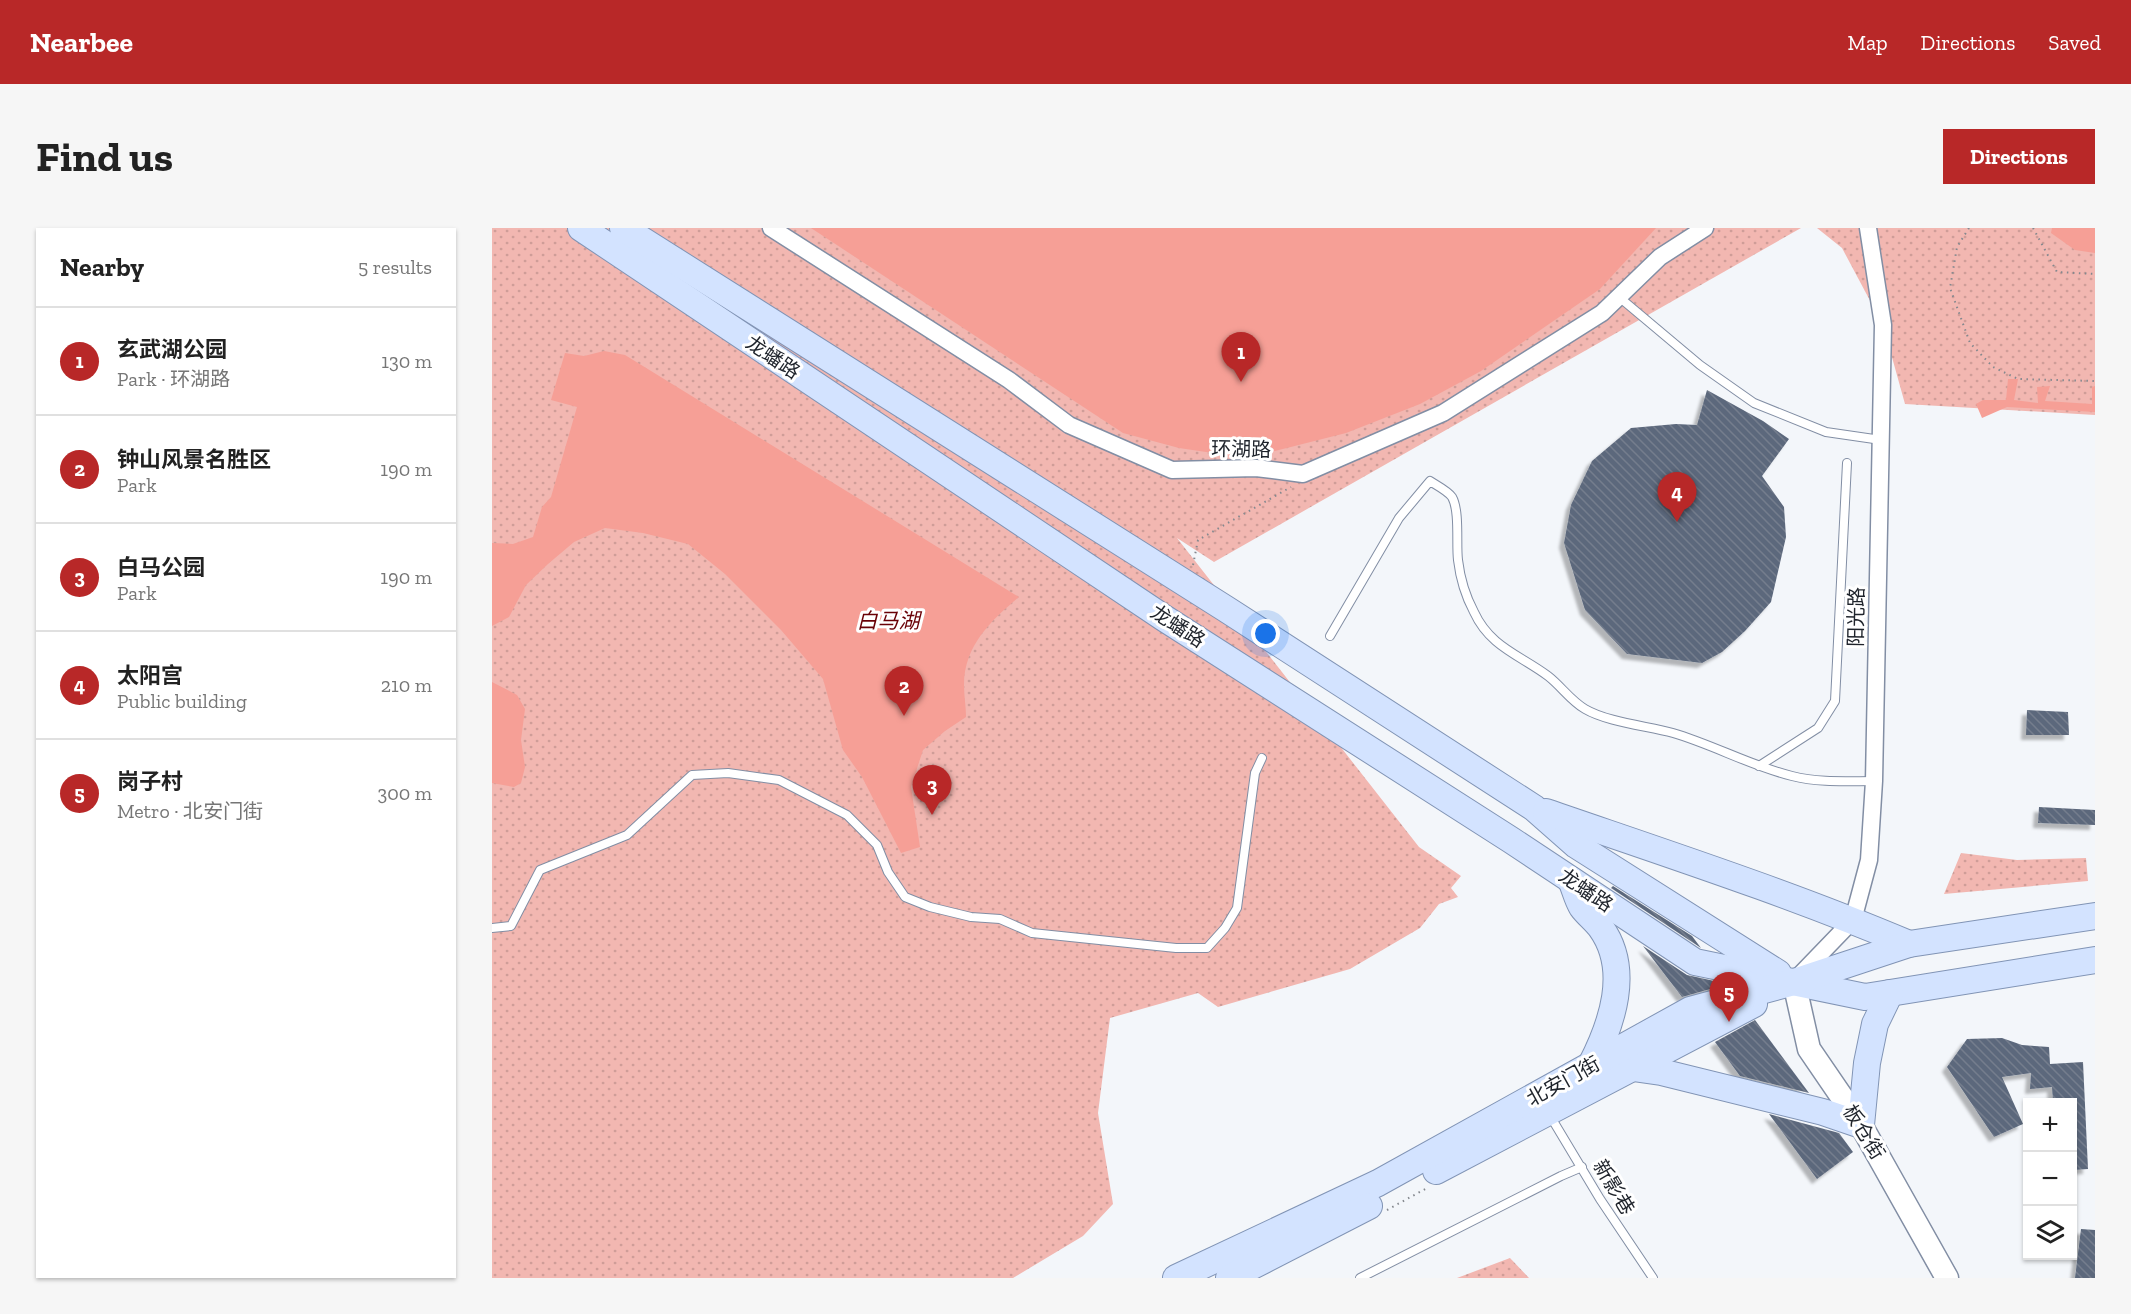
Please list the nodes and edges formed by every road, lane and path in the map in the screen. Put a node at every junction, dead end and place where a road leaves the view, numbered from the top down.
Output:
1 (581, 228) edge
2 (623, 228) edge
3 (771, 228) edge
4 (1705, 228) edge
5 (1868, 228) edge
6 (1969, 228) edge
7 (2033, 228) edge
8 (2095, 274) edge
9 (1619, 297) junction
10 (2095, 381) edge
11 (1881, 440) junction
12 (1846, 464) dead end
13 (1303, 474) junction
14 (1189, 586) junction
15 (1330, 636) dead end
16 (1262, 758) dead end
17 (1759, 766) junction
18 (1874, 781) junction
19 (1534, 808) junction
20 (1571, 880) junction
21 (2095, 916) edge
22 (1853, 920) junction
23 (492, 928) edge
24 (1909, 944) junction
25 (2095, 960) edge
26 (1794, 982) junction
27 (1890, 993) junction
28 (1591, 1065) junction
29 (1633, 1068) junction
30 (1548, 1112) junction
31 (1861, 1125) junction
32 (1582, 1167) junction
33 (1426, 1189) dead end
34 (1385, 1211) dead end
35 (1176, 1278) edge
36 (1229, 1278) edge
37 (1360, 1278) edge
38 (1653, 1278) edge
39 (1947, 1278) edge

1 - 20 main road, 龙蟠路
2 - 14 main road, 龙蟠路
3 - 13 street, 环湖路
4 - 9 street
5 - 11 street, 阳光路
6 - 10 path
7 - 8 path
9 - 11 lane
9 - 13 street
11 - 18 street, 阳光路
12 - 17 lane
13 - 14 path
14 - 19 main road, 龙蟠路
15 - 17 lane
16 - 23 lane
17 - 18 lane
18 - 22 street, 阳光路
19 - 22 main road
19 - 26 main road, 龙蟠路
20 - 26 main road, 龙蟠路
20 - 28 main road
21 - 24 main road, 龙蟠路
22 - 24 main road
22 - 26 street, 阳光路
24 - 26 main road, 龙蟠路
25 - 27 main road, 龙蟠路
26 - 27 main road, 龙蟠路
26 - 28 main road, 北安门街
26 - 29 main road, 北安门街
26 - 31 main road, 板仓街
27 - 31 main road
28 - 35 main road, 北安门街
29 - 30 main road, 北安门街
29 - 31 main road
30 - 32 lane, 新影巷
30 - 36 main road, 北安门街
31 - 39 main road, 板仓街
32 - 37 lane
32 - 38 lane, 新影巷
33 - 34 path

